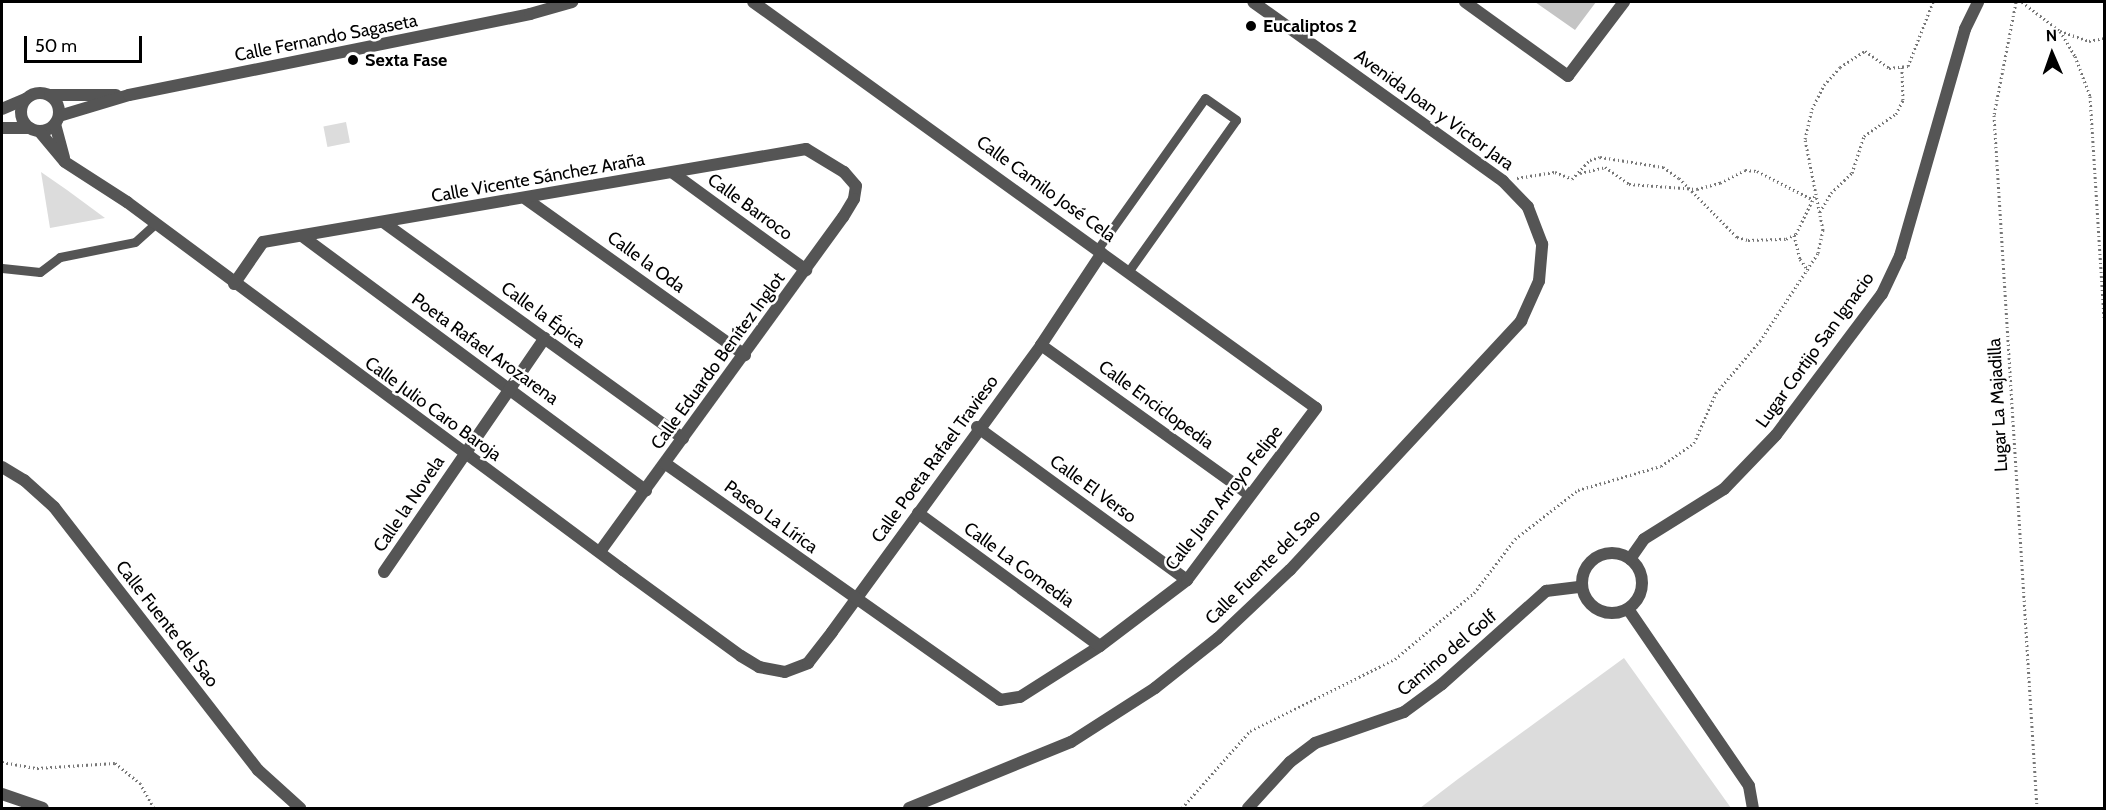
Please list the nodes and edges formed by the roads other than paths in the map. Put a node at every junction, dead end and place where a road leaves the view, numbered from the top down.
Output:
1 (543, 2) edge
2 (572, 2) edge
3 (753, 2) edge
4 (1253, 2) edge
5 (1465, 2) edge
6 (1624, 2) edge
7 (1978, 2) edge
8 (530, 14) junction
9 (50, 95) junction
10 (129, 95) junction
11 (26, 99) junction
12 (2, 109) edge
13 (57, 120) junction
14 (2, 128) edge
15 (34, 129) junction
16 (65, 162) junction
17 (673, 173) junction
18 (856, 186) joint
19 (526, 199) junction
20 (383, 222) junction
21 (155, 224) junction
22 (302, 236) junction
23 (1542, 244) joint
24 (1099, 251) junction
25 (2, 268) edge
26 (806, 270) junction
27 (1128, 272) junction
28 (234, 284) junction
29 (545, 338) junction
30 (1041, 345) junction
31 (745, 355) junction
32 (509, 390) junction
33 (1316, 408) joint
34 (977, 427) junction
35 (683, 438) junction
36 (464, 455) junction
37 (666, 464) junction
38 (2, 467) edge
39 (646, 491) junction
40 (1250, 495) junction
41 (918, 513) junction
42 (600, 552) junction
43 (1630, 559) junction
44 (384, 572) dead end
45 (1187, 579) junction
46 (1581, 587) junction
47 (855, 600) junction
48 (1628, 609) junction
49 (1100, 646) junction
50 (785, 672) joint
51 (2, 794) edge
52 (43, 808) edge
53 (300, 808) edge
54 (909, 808) edge
55 (1248, 808) edge
56 (1753, 808) edge

1 - 8 street
2 - 8 street, Calle Fernando Sagaseta
3 - 24 street, Calle Camilo José Cela
4 - 23 street, Avenida Joan y Victor Jara
5 - 6 street
7 - 43 street, Lugar Cortijo San Ignacio
8 - 10 street, Calle Fernando Sagaseta
9 - 10 street, Calle Fernando Sagaseta
9 - 11 street
9 - 13 street
10 - 13 street, Calle Fernando Sagaseta
11 - 12 street
11 - 15 street
13 - 15 street
13 - 16 street
14 - 15 street
15 - 16 street, Calle Julio Caro Baroja
16 - 21 street, Calle Julio Caro Baroja
17 - 18 street, Calle Vicente Sánchez Araña
17 - 19 street, Calle Vicente Sánchez Araña
17 - 26 street, Calle Barroco
18 - 26 street, Calle Eduardo Benítez Inglot
19 - 20 street, Calle Vicente Sánchez Araña
19 - 31 street, Calle la Oda
20 - 22 street, Calle Vicente Sánchez Araña
20 - 29 street, Calle la Épica
21 - 25 lane
21 - 28 street, Calle Julio Caro Baroja
22 - 28 street, Calle Vicente Sánchez Araña
22 - 32 street, Poeta Rafael Arozarena
23 - 54 street, Calle Fuente del Sao
24 - 27 street, Calle Camilo José Cela
24 - 27 lane
24 - 30 street, Calle Poeta Rafael Travieso
26 - 31 street, Calle Eduardo Benítez Inglot
27 - 33 street, Calle Camilo José Cela
28 - 36 street, Calle Julio Caro Baroja
29 - 32 street, Calle la Novela
29 - 35 street, Calle la Épica
30 - 34 street, Calle Poeta Rafael Travieso
30 - 40 street, Calle Enciclopedia
31 - 35 street, Calle Eduardo Benítez Inglot
32 - 36 street, Calle la Novela
32 - 39 street, Poeta Rafael Arozarena
33 - 40 street, Calle Juan Arroyo Felipe
34 - 41 street, Calle Poeta Rafael Travieso
34 - 45 street, Calle El Verso
35 - 37 street, Calle Eduardo Benítez Inglot
36 - 42 street, Calle Julio Caro Baroja
36 - 44 street, Calle la Novela
37 - 39 street, Calle Eduardo Benítez Inglot
37 - 47 street, Paseo La Lírica
38 - 53 street, Calle Fuente del Sao
39 - 42 street, Calle Eduardo Benítez Inglot
40 - 45 street, Calle Juan Arroyo Felipe
41 - 47 street, Calle Poeta Rafael Travieso
41 - 49 street, Calle La Comedia
42 - 50 street, Calle Julio Caro Baroja
43 - 46 street
43 - 48 street
45 - 49 street, Calle Juan Arroyo Felipe
46 - 48 street
46 - 55 street, Camino del Golf
47 - 49 street, Calle Juan Arroyo Felipe
47 - 50 street, Calle Poeta Rafael Travieso
48 - 56 street
51 - 52 street

